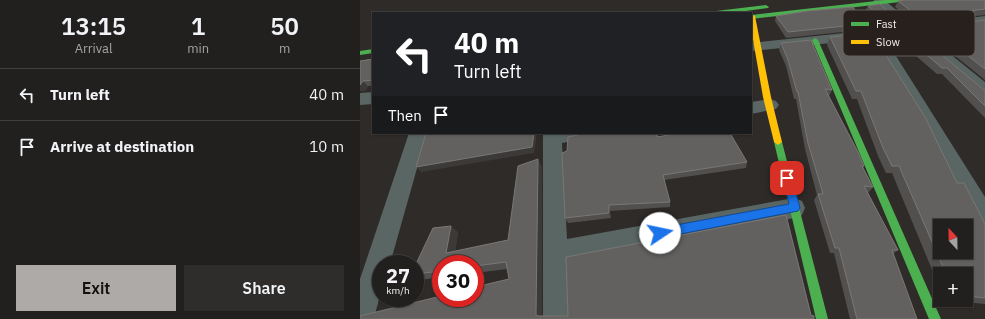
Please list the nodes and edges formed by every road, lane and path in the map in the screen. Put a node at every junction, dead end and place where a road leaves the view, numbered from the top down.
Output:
1 (833, 0) edge
2 (900, 0) edge
3 (879, 2) junction
4 (888, 10) edge
5 (725, 12) edge
6 (752, 17) edge
7 (985, 20) edge
8 (975, 21) edge
9 (975, 28) edge
10 (985, 35) edge
11 (843, 37) edge
12 (815, 40) junction
13 (754, 47) edge
14 (372, 51) edge
15 (360, 53) edge
16 (888, 56) edge
17 (943, 56) edge
18 (372, 60) edge
19 (360, 62) edge
20 (985, 91) edge
21 (372, 98) edge
22 (360, 99) edge
23 (770, 105) junction
24 (752, 108) edge
25 (418, 134) edge
26 (566, 134) edge
27 (552, 135) edge
28 (794, 208) junction
29 (985, 217) edge
30 (555, 253) junction
31 (360, 310) edge
32 (557, 319) edge
33 (822, 319) edge
34 (935, 319) edge

1 - 5 street
2 - 3 street
3 - 4 street
3 - 6 street
6 - 13 street
7 - 8 street
9 - 10 street
11 - 12 street
12 - 13 street
12 - 34 street
13 - 23 street
14 - 15 street
16 - 29 street
17 - 20 street
18 - 19 street
21 - 22 street
23 - 24 street
23 - 28 street
25 - 31 street
26 - 27 street
27 - 30 street
28 - 30 street
28 - 33 street
30 - 32 street

